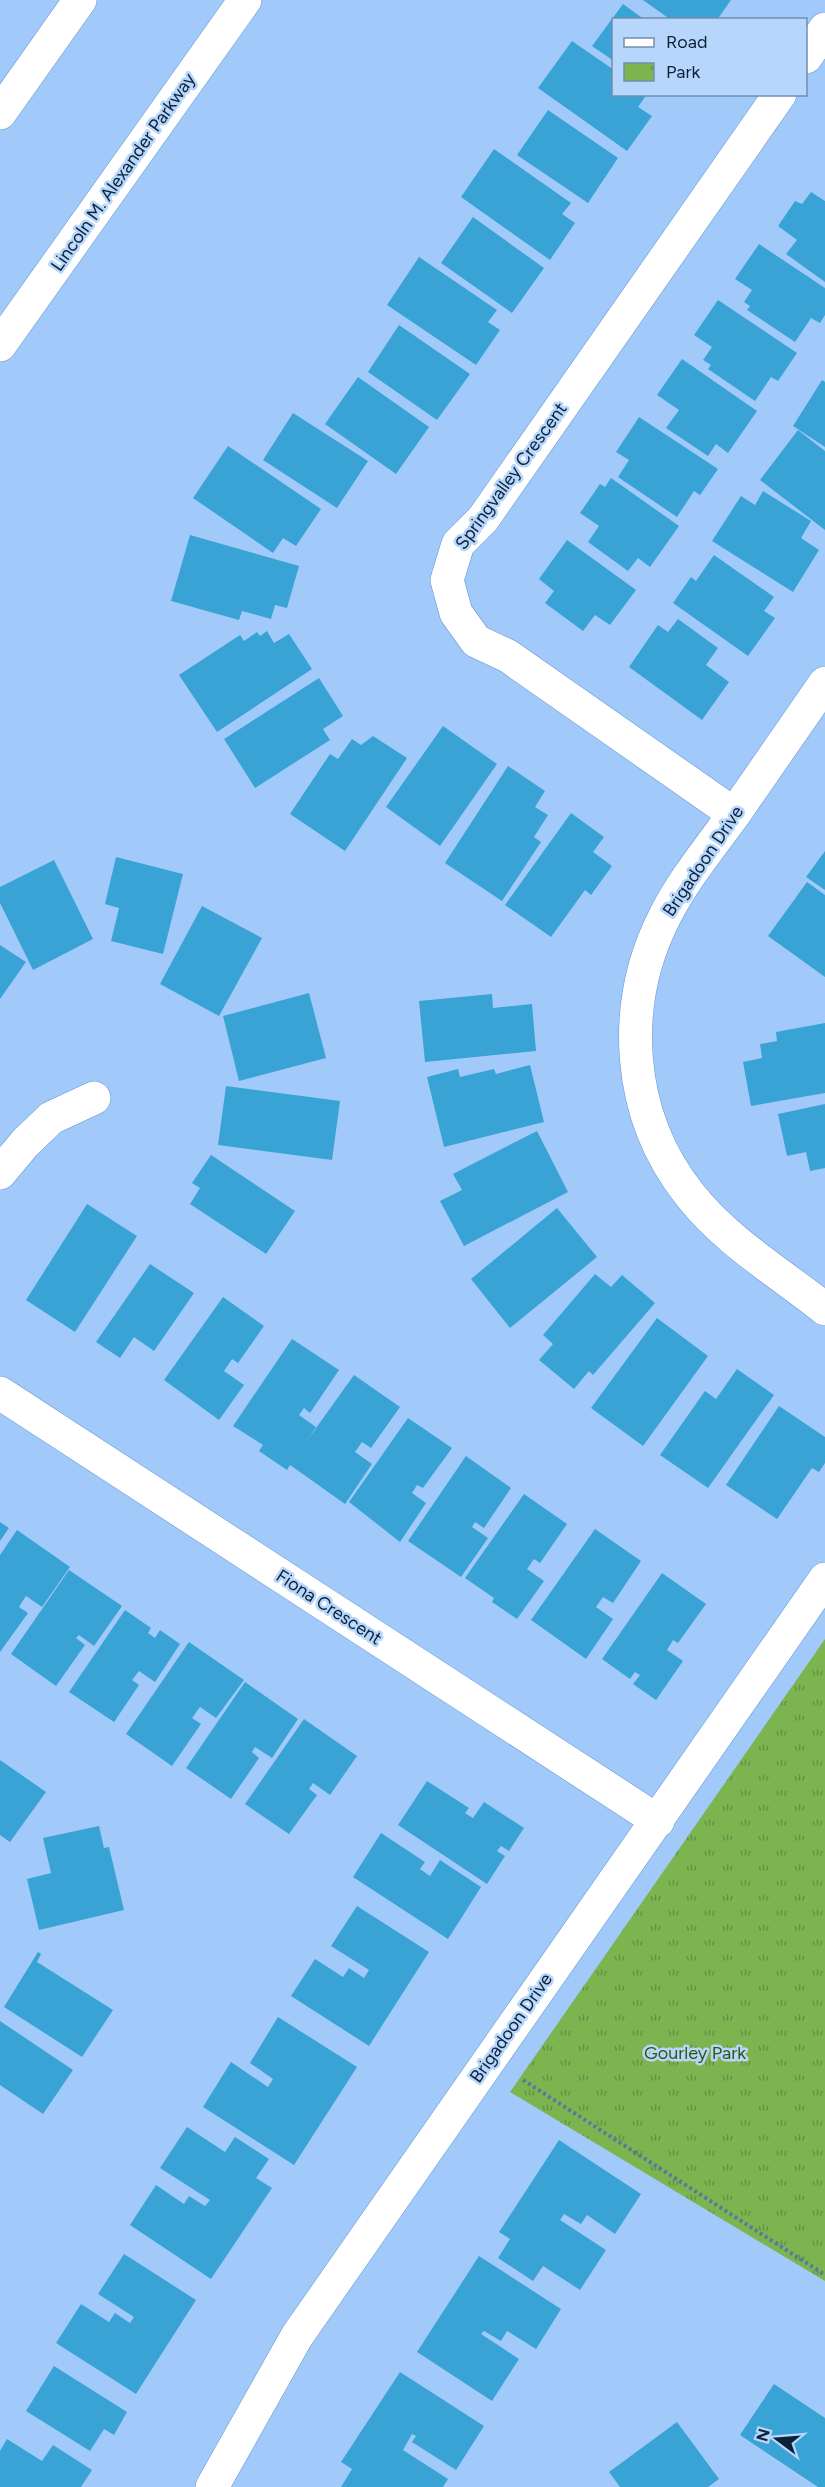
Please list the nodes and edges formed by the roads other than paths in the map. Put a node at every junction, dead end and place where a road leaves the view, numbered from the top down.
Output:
1 (80, 0) edge
2 (245, 0) edge
3 (825, 29) edge
4 (807, 56) edge
5 (779, 96) edge
6 (0, 113) edge
7 (0, 345) edge
8 (825, 683) edge
9 (734, 814) junction
10 (94, 1098) dead end
11 (0, 1173) edge
12 (825, 1309) edge
13 (0, 1393) edge
14 (825, 1579) edge
15 (658, 1821) junction
16 (212, 2487) edge

1 - 6 main road
2 - 7 main road, Lincoln M. Alexander Parkway
3 - 4 main road
5 - 9 main road, Springvalley Crescent
8 - 9 main road, Brigadoon Drive
9 - 12 main road, Brigadoon Drive
10 - 11 main road
13 - 15 main road, Fiona Crescent
14 - 15 main road, Brigadoon Drive
15 - 16 main road, Brigadoon Drive

